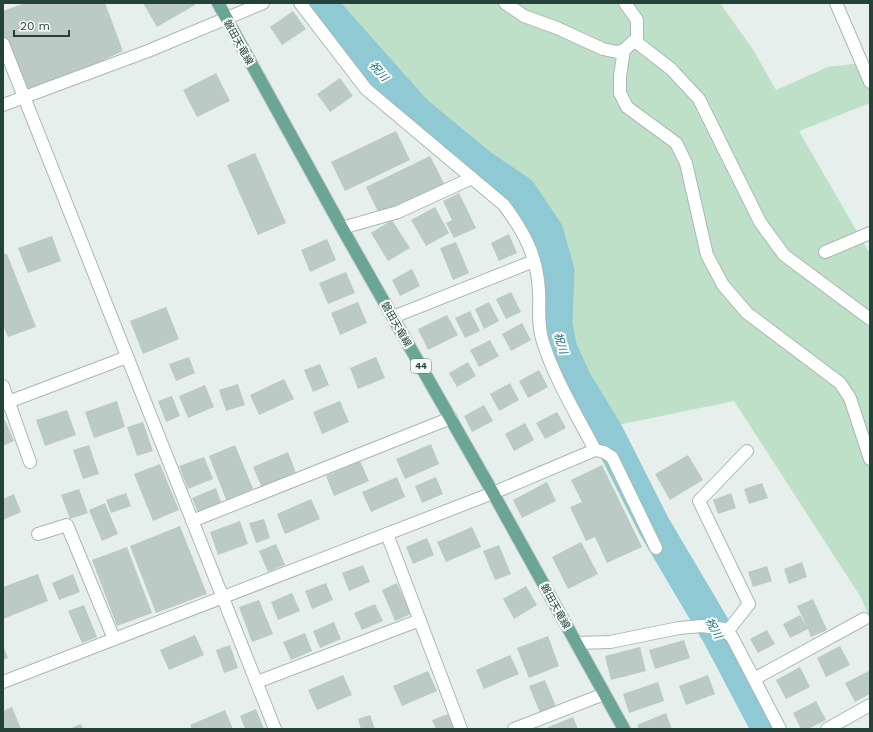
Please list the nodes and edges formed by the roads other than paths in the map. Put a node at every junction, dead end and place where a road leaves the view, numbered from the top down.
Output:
1 (218, 3) edge
2 (263, 3) edge
3 (300, 3) edge
4 (505, 3) edge
5 (625, 3) edge
6 (836, 3) edge
7 (225, 17) junction
8 (635, 41) junction
9 (3, 44) edge
10 (624, 50) junction
11 (870, 82) edge
12 (24, 97) junction
13 (3, 105) edge
14 (472, 178) junction
15 (342, 228) junction
16 (870, 233) edge
17 (824, 252) dead end
18 (534, 261) junction
19 (393, 317) junction
20 (870, 319) edge
21 (127, 356) junction
22 (3, 386) edge
23 (6, 403) edge
24 (451, 418) junction
25 (595, 450) junction
26 (747, 451) dead end
27 (870, 460) edge
28 (30, 462) dead end
29 (493, 493) junction
30 (192, 520) junction
31 (38, 534) dead end
32 (387, 534) junction
33 (656, 548) dead end
34 (223, 597) junction
35 (864, 619) dead end
36 (420, 620) junction
37 (727, 632) junction
38 (114, 640) junction
39 (576, 643) junction
40 (754, 679) junction
41 (3, 682) edge
42 (256, 682) junction
43 (604, 694) junction
44 (870, 705) edge
45 (275, 729) edge
46 (461, 729) edge
47 (514, 729) edge
48 (624, 729) edge
49 (780, 729) edge
50 (827, 729) edge

1 - 7 main road, 磐田天竜線 / 44
2 - 7 street
3 - 14 street
4 - 10 street
5 - 8 street
6 - 11 street
7 - 12 street
7 - 15 main road, 磐田天竜線 / 44
8 - 10 street
8 - 20 street
9 - 12 street
10 - 27 street
12 - 13 street
12 - 21 street
14 - 15 street
14 - 18 street
15 - 19 main road, 磐田天竜線 / 44
16 - 17 street
18 - 19 street
18 - 25 street
19 - 24 main road, 磐田天竜線 / 44
21 - 23 street
21 - 30 street
22 - 23 street
23 - 28 street
24 - 29 main road, 磐田天竜線 / 44
24 - 30 street
25 - 29 street
25 - 33 street
26 - 37 street
29 - 32 street
29 - 39 main road, 磐田天竜線 / 44
30 - 34 street
31 - 38 street
32 - 34 street
32 - 36 street
34 - 38 street
34 - 42 street
35 - 40 street
36 - 42 street
36 - 46 street
37 - 39 street
37 - 40 street
38 - 41 street
39 - 43 main road, 磐田天竜線 / 44
40 - 49 street
42 - 45 street
43 - 47 street
43 - 48 main road, 磐田天竜線 / 44
44 - 50 street

